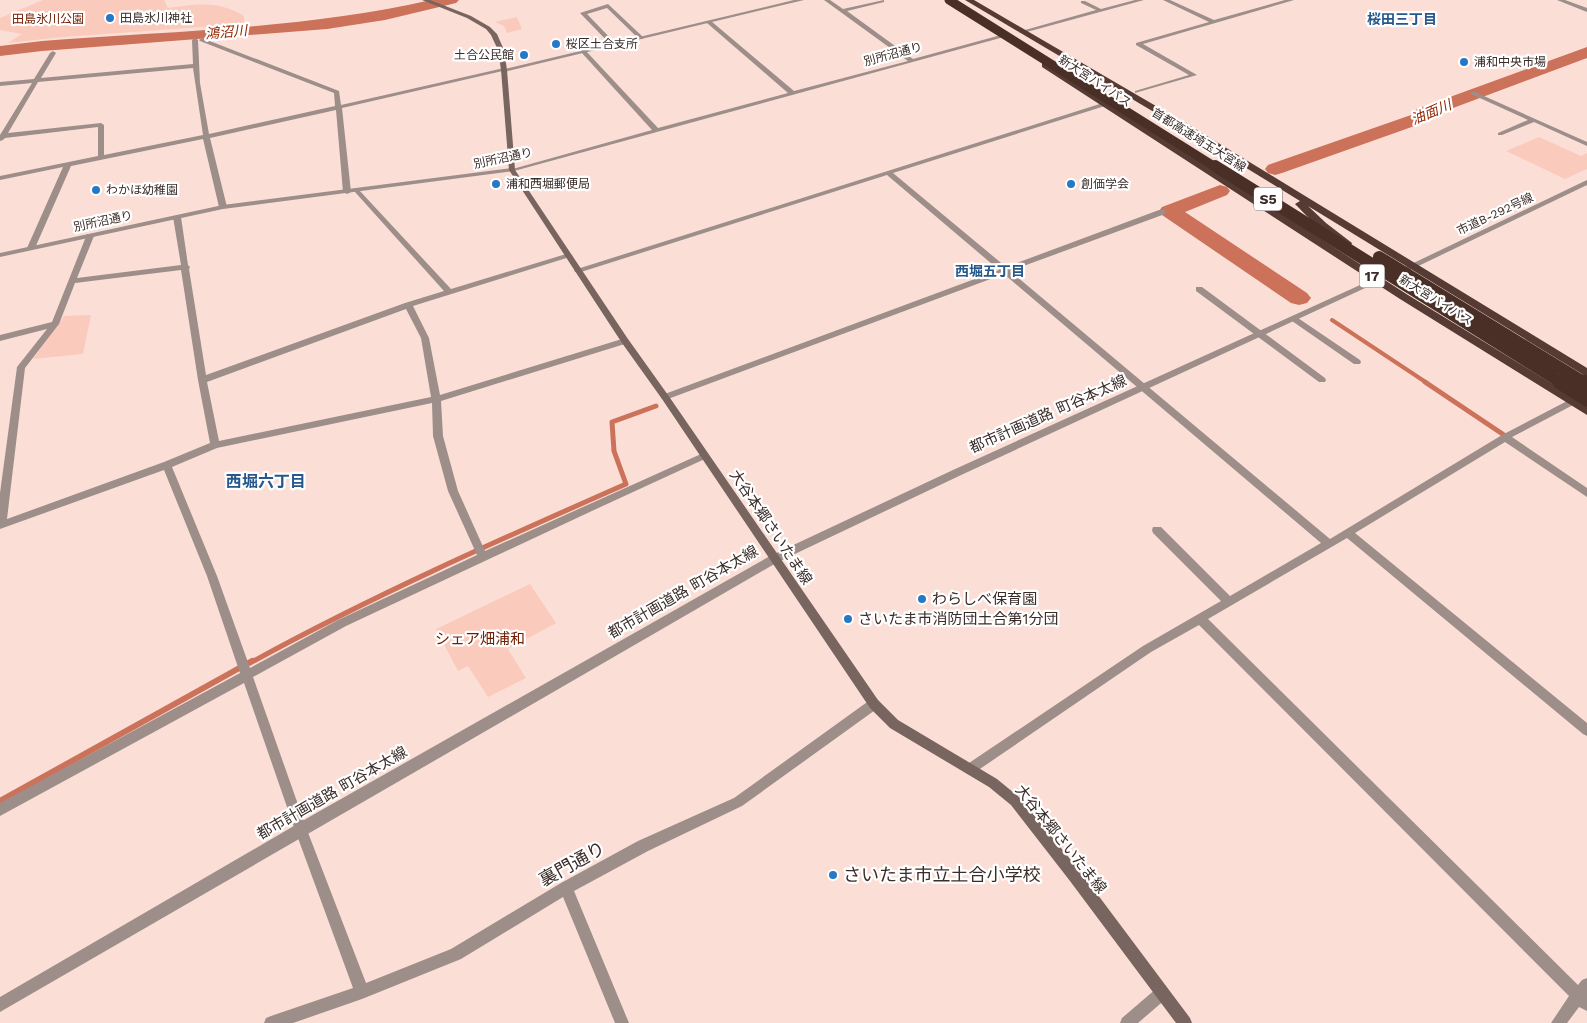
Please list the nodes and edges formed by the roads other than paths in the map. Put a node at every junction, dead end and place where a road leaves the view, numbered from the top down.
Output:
1 (427, 0) edge
2 (801, 0) edge
3 (827, 0) edge
4 (943, 0) edge
5 (949, 0) edge
6 (963, 0) edge
7 (969, 0) edge
8 (1118, 0) edge
9 (1141, 0) edge
10 (1166, 0) edge
11 (1266, 0) edge
12 (1291, 0) edge
13 (1560, 0) edge
14 (882, 1) edge
15 (1083, 2) dead end
16 (1587, 2) edge
17 (1126, 4) junction
18 (1276, 4) junction
19 (1576, 6) junction
20 (842, 10) junction
21 (1587, 10) edge
22 (1101, 11) junction
23 (709, 22) junction
24 (1213, 22) junction
25 (1021, 32) junction
26 (1001, 37) junction
27 (641, 38) junction
28 (613, 44) junction
29 (583, 52) junction
30 (53, 54) dead end
31 (911, 60) junction
32 (195, 66) junction
33 (504, 70) junction
34 (37, 81) junction
35 (0, 84) edge
36 (1137, 92) dead end
37 (1473, 92) dead end
38 (792, 93) junction
39 (1106, 104) junction
40 (339, 107) junction
41 (1534, 120) junction
42 (1188, 129) junction
43 (656, 130) junction
44 (1500, 134) dead end
45 (205, 136) junction
46 (1, 138) edge
47 (1158, 139) junction
48 (1587, 144) edge
49 (101, 157) junction
50 (68, 164) junction
51 (512, 170) junction
52 (888, 172) junction
53 (0, 178) edge
54 (1587, 182) edge
55 (1278, 184) junction
56 (357, 191) junction
57 (347, 192) junction
58 (223, 208) junction
59 (1162, 212) dead end
60 (176, 217) junction
61 (90, 236) junction
62 (31, 248) junction
63 (0, 254) edge
64 (569, 256) junction
65 (1412, 266) junction
66 (186, 267) junction
67 (1004, 269) junction
68 (578, 270) junction
69 (1396, 273) junction
70 (1379, 280) junction
71 (73, 281) junction
72 (1199, 289) dead end
73 (449, 292) junction
74 (408, 305) junction
75 (1295, 319) junction
76 (55, 324) junction
77 (1260, 334) junction
78 (0, 338) edge
79 (625, 341) junction
80 (1506, 360) junction
81 (1357, 362) dead end
82 (1587, 373) edge
83 (202, 380) junction
84 (1322, 380) dead end
85 (1587, 385) edge
86 (1145, 388) junction
87 (665, 396) junction
88 (436, 399) junction
89 (1587, 399) edge
90 (1572, 402) junction
91 (1587, 412) edge
92 (1506, 437) junction
93 (215, 445) junction
94 (704, 456) junction
95 (167, 465) junction
96 (1587, 493) edge
97 (1, 525) edge
98 (1157, 530) dead end
99 (1347, 532) junction
100 (1329, 544) junction
101 (481, 553) junction
102 (774, 559) junction
103 (1228, 601) junction
104 (1199, 618) junction
105 (245, 671) junction
106 (874, 704) junction
107 (1587, 730) edge
108 (970, 769) junction
109 (0, 810) edge
110 (301, 830) junction
111 (566, 888) junction
112 (362, 992) junction
113 (1162, 993) junction
114 (1584, 995) edge
115 (0, 1005) edge
116 (271, 1023) edge
117 (622, 1023) edge
118 (1127, 1023) edge
119 (1185, 1023) edge
120 (1558, 1023) edge

1 - 33 main road, 大谷本郷さいたま線
2 - 23 street
3 - 20 street
4 - 26 highway, 新大宮バイパス / 17
5 - 89 highway, 首都高速埼玉大宮線 / S5, bridge
6 - 85 highway, 首都高速埼玉大宮線 / S5, bridge
7 - 25 highway, 新大宮バイパス / 17
8 - 17 street
9 - 17 street
10 - 24 street
11 - 18 street
12 - 18 street
13 - 19 street
14 - 20 street
15 - 22 street
16 - 19 street
17 - 22 street
18 - 24 street
19 - 21 street
20 - 31 street
22 - 25 street
23 - 27 street
23 - 38 street
24 - 36 street
25 - 42 highway, 新大宮バイパス / 17
26 - 31 street, 別所沼通り
26 - 39 highway, 新大宮バイパス / 17
27 - 28 street
27 - 28 street
28 - 29 street
29 - 33 street
29 - 43 street
30 - 34 street
31 - 38 street, 別所沼通り
32 - 34 street
32 - 40 street
32 - 45 street
33 - 40 street
33 - 51 main road, 大谷本郷さいたま線
34 - 35 street
34 - 46 street
37 - 41 street
38 - 43 street, 別所沼通り
39 - 47 highway, 新大宮バイパス / 17
39 - 52 street
40 - 45 street
40 - 57 street
41 - 44 street
41 - 48 street
42 - 47 highway
42 - 55 highway, 新大宮バイパス / 17
43 - 51 street, 別所沼通り
45 - 49 street
45 - 58 street
46 - 49 street
47 - 70 highway, 新大宮バイパス / 17
49 - 50 street
50 - 53 street
50 - 62 street
51 - 56 street, 別所沼通り
51 - 64 main road, 大谷本郷さいたま線
52 - 67 street
52 - 68 street
54 - 65 street, 市道B-292号線
55 - 65 highway, 新大宮バイパス / 17
55 - 69 highway
56 - 57 street, 別所沼通り
56 - 73 street
57 - 58 street, 別所沼通り
58 - 60 street, 別所沼通り
59 - 67 street
60 - 61 street, 別所沼通り
60 - 66 street
61 - 62 street, 別所沼通り
61 - 71 street
62 - 63 street, 別所沼通り
64 - 68 main road, 大谷本郷さいたま線
64 - 73 street
65 - 69 street, 都市計画道路 町谷本太線
65 - 82 highway, 新大宮バイパス / 17
66 - 71 street
66 - 83 street
67 - 86 street
67 - 87 street
68 - 79 main road, 大谷本郷さいたま線
69 - 70 street, 都市計画道路 町谷本太線
69 - 80 highway
70 - 75 street, 都市計画道路 町谷本太線
70 - 80 highway, 新大宮バイパス / 17
71 - 76 street
72 - 77 street
73 - 74 street
74 - 83 street
74 - 88 street
75 - 77 street, 都市計画道路 町谷本太線
75 - 81 street
76 - 78 street
76 - 97 street
77 - 84 street
77 - 86 street, 都市計画道路 町谷本太線
79 - 87 main road, 大谷本郷さいたま線
79 - 88 street
80 - 90 highway, 新大宮バイパス / 17
83 - 93 street
86 - 100 street
86 - 102 street, 都市計画道路 町谷本太線
87 - 94 main road, 大谷本郷さいたま線
88 - 93 street
88 - 101 street
90 - 91 highway, 新大宮バイパス / 17
90 - 92 street
92 - 96 street
92 - 99 street
93 - 95 street
94 - 101 street
94 - 102 main road, 大谷本郷さいたま線
95 - 97 street
95 - 105 street
98 - 103 street
99 - 100 street
99 - 107 street
100 - 103 street
101 - 105 street
102 - 106 main road, 大谷本郷さいたま線
102 - 110 street, 都市計画道路 町谷本太線
103 - 104 street
104 - 108 street
104 - 114 street
105 - 109 street
105 - 110 street
106 - 108 main road, 大谷本郷さいたま線
106 - 111 street, 裏門通り
108 - 113 main road, 大谷本郷さいたま線
110 - 112 street
110 - 115 street, 都市計画道路 町谷本太線
111 - 112 street, 裏門通り
111 - 117 street
112 - 116 street, 裏門通り
113 - 118 street
113 - 119 main road, 大谷本郷さいたま線
114 - 120 street

